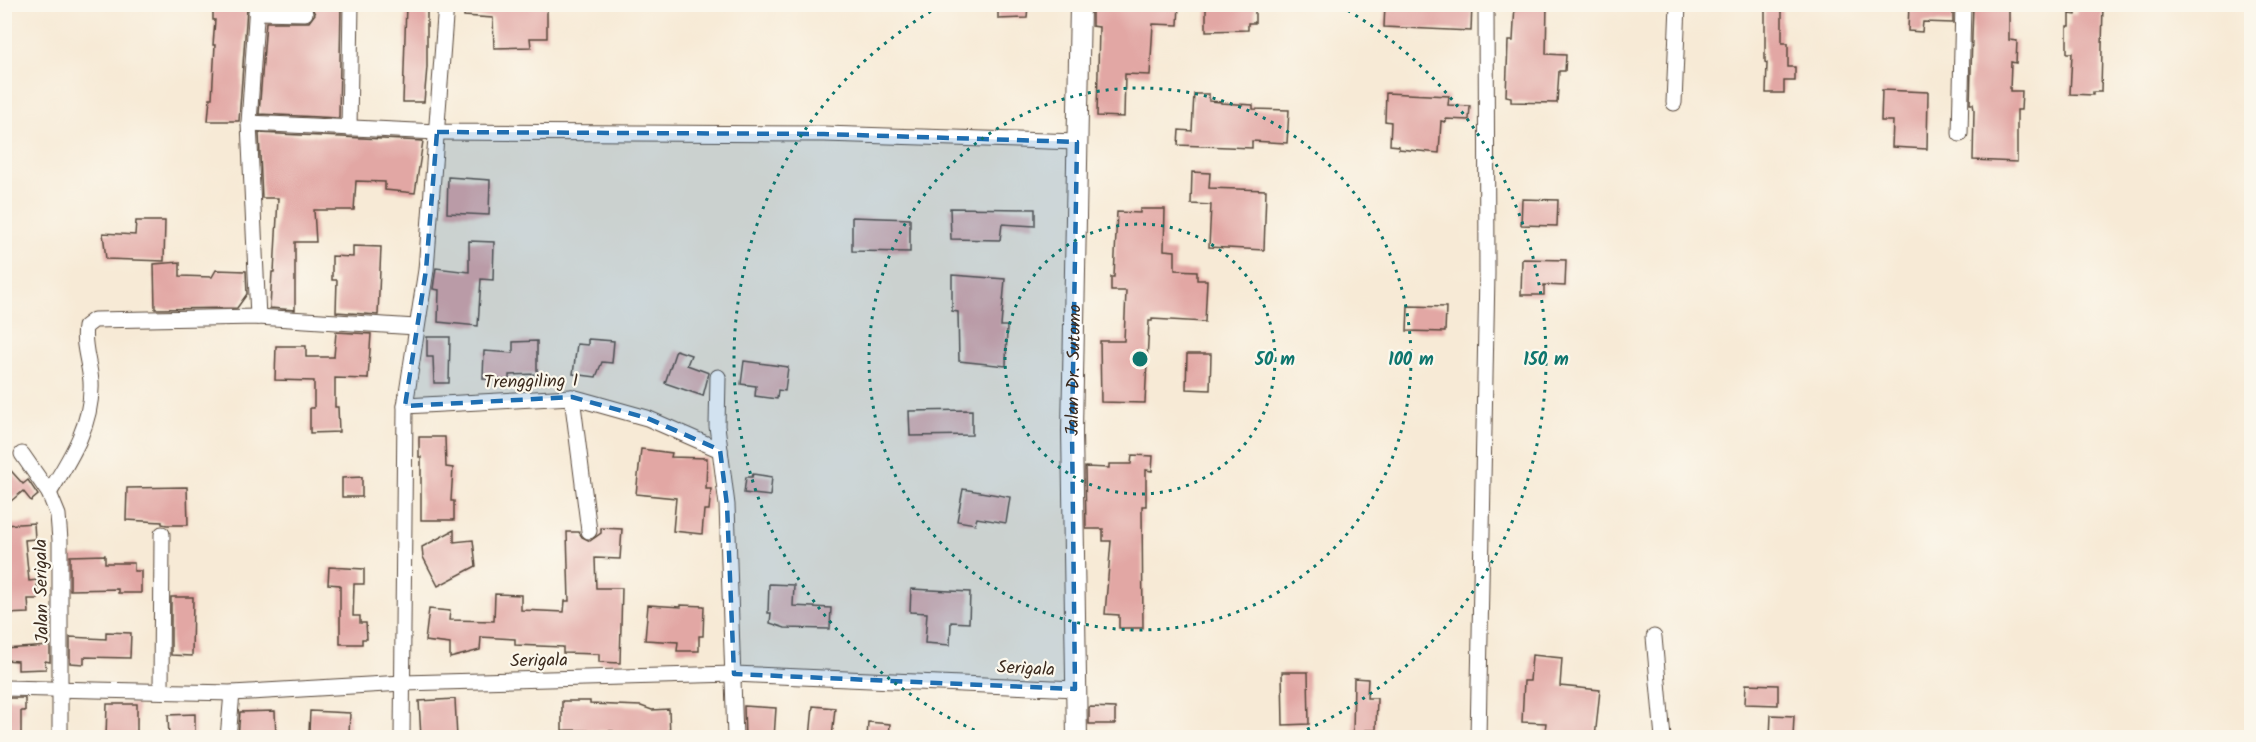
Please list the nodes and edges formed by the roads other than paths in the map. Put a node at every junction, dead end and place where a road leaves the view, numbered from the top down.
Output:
1 (351, 4) edge
2 (447, 4) edge
3 (1080, 4) edge
4 (1486, 4) edge
5 (1678, 4) edge
6 (1963, 4) edge
7 (256, 8) edge
8 (305, 13) dead end
9 (1674, 103) dead end
10 (249, 123) junction
11 (350, 128) junction
12 (436, 132) junction
13 (1960, 134) dead end
14 (1077, 142) junction
15 (258, 317) junction
16 (416, 327) junction
17 (718, 377) dead end
18 (572, 397) junction
19 (405, 406) junction
20 (720, 450) junction
21 (22, 454) dead end
22 (49, 493) junction
23 (589, 531) dead end
24 (162, 534) dead end
25 (1654, 637) dead end
26 (734, 674) junction
27 (403, 683) junction
28 (4, 688) edge
29 (61, 689) junction
30 (1075, 689) junction
31 (160, 691) junction
32 (232, 693) junction
33 (60, 738) edge
34 (228, 738) edge
35 (402, 738) edge
36 (735, 738) edge
37 (1077, 738) edge
38 (1478, 738) edge
39 (1663, 738) edge

1 - 11 street
2 - 12 street
3 - 14 street, Jalan Dr. Sutomo
4 - 38 street
5 - 9 street
6 - 13 street
7 - 8 street
7 - 10 street
10 - 11 street
10 - 15 street
11 - 12 street
12 - 14 street
12 - 16 street
14 - 30 street, Jalan Dr. Sutomo
15 - 16 street
15 - 22 street
16 - 19 street
17 - 20 street
18 - 19 street, Trenggiling I
18 - 20 street, Trenggiling I
18 - 23 street
19 - 27 street
20 - 26 street
21 - 22 street, Jalan Serigala
22 - 29 street, Jalan Serigala
24 - 31 street
25 - 39 street
26 - 27 street, Serigala
26 - 30 street, Serigala
26 - 36 street
27 - 32 street, Serigala
27 - 35 street
28 - 29 street, Serigala
29 - 31 street, Serigala
29 - 33 street, Jalan Serigala
30 - 37 street, Jalan Dr. Sutomo
31 - 32 street, Serigala
32 - 34 street

